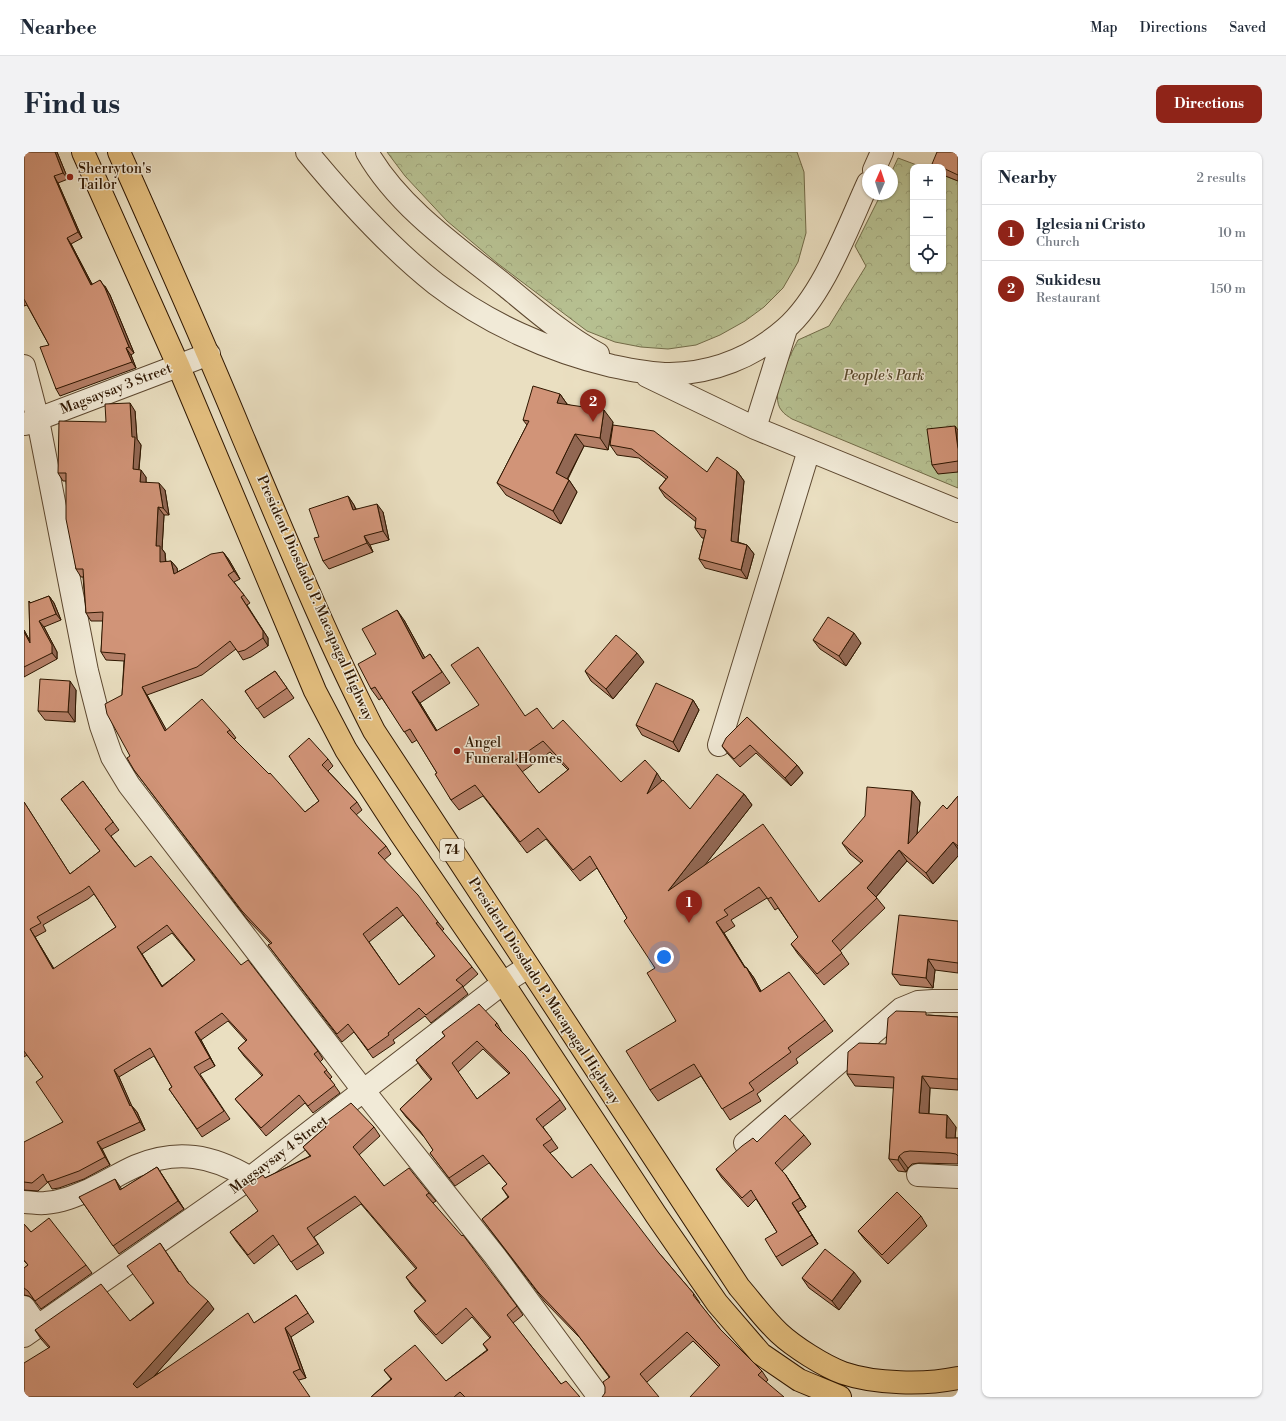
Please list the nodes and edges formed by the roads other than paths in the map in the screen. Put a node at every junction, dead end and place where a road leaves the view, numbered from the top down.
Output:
1 (83, 152) edge
2 (119, 152) edge
3 (307, 152) edge
4 (368, 152) edge
5 (882, 152) edge
6 (877, 164) edge
7 (862, 196) edge
8 (786, 329) junction
9 (209, 354) junction
10 (178, 365) junction
11 (24, 366) edge
12 (638, 372) junction
13 (31, 422) edge
14 (755, 428) junction
15 (809, 450) junction
16 (958, 511) edge
17 (719, 745) dead end
18 (528, 967) junction
19 (503, 983) junction
20 (958, 1001) edge
21 (363, 1090) junction
22 (745, 1143) edge
23 (918, 1175) dead end
24 (958, 1177) edge
25 (250, 1178) junction
26 (24, 1202) edge
27 (24, 1307) edge
28 (31, 1331) edge
29 (958, 1378) edge
30 (599, 1397) edge
31 (840, 1397) edge

1 - 10 main road, President Diosdado P. Macapagal Highway / 74
2 - 9 main road, President Diosdado P. Macapagal Highway / 74
3 - 12 street
4 - 12 street
5 - 6 street
7 - 8 street
8 - 12 street
8 - 14 street
9 - 10 street, Magsaysay 3 Street
9 - 18 main road, President Diosdado P. Macapagal Highway / 74
10 - 13 street, Magsaysay 3 Street
10 - 19 main road, President Diosdado P. Macapagal Highway / 74
11 - 13 street
12 - 14 street
13 - 21 street
14 - 15 street
15 - 16 street
15 - 17 street
18 - 19 street, Magsaysay 4 Street
18 - 29 main road, President Diosdado P. Macapagal Highway / 74
19 - 21 street, Magsaysay 4 Street
19 - 31 main road, President Diosdado P. Macapagal Highway / 74
20 - 22 street
21 - 25 street, Magsaysay 4 Street
21 - 30 street
23 - 24 street
25 - 26 street
25 - 28 street, Magsaysay 4 Street
27 - 28 street

